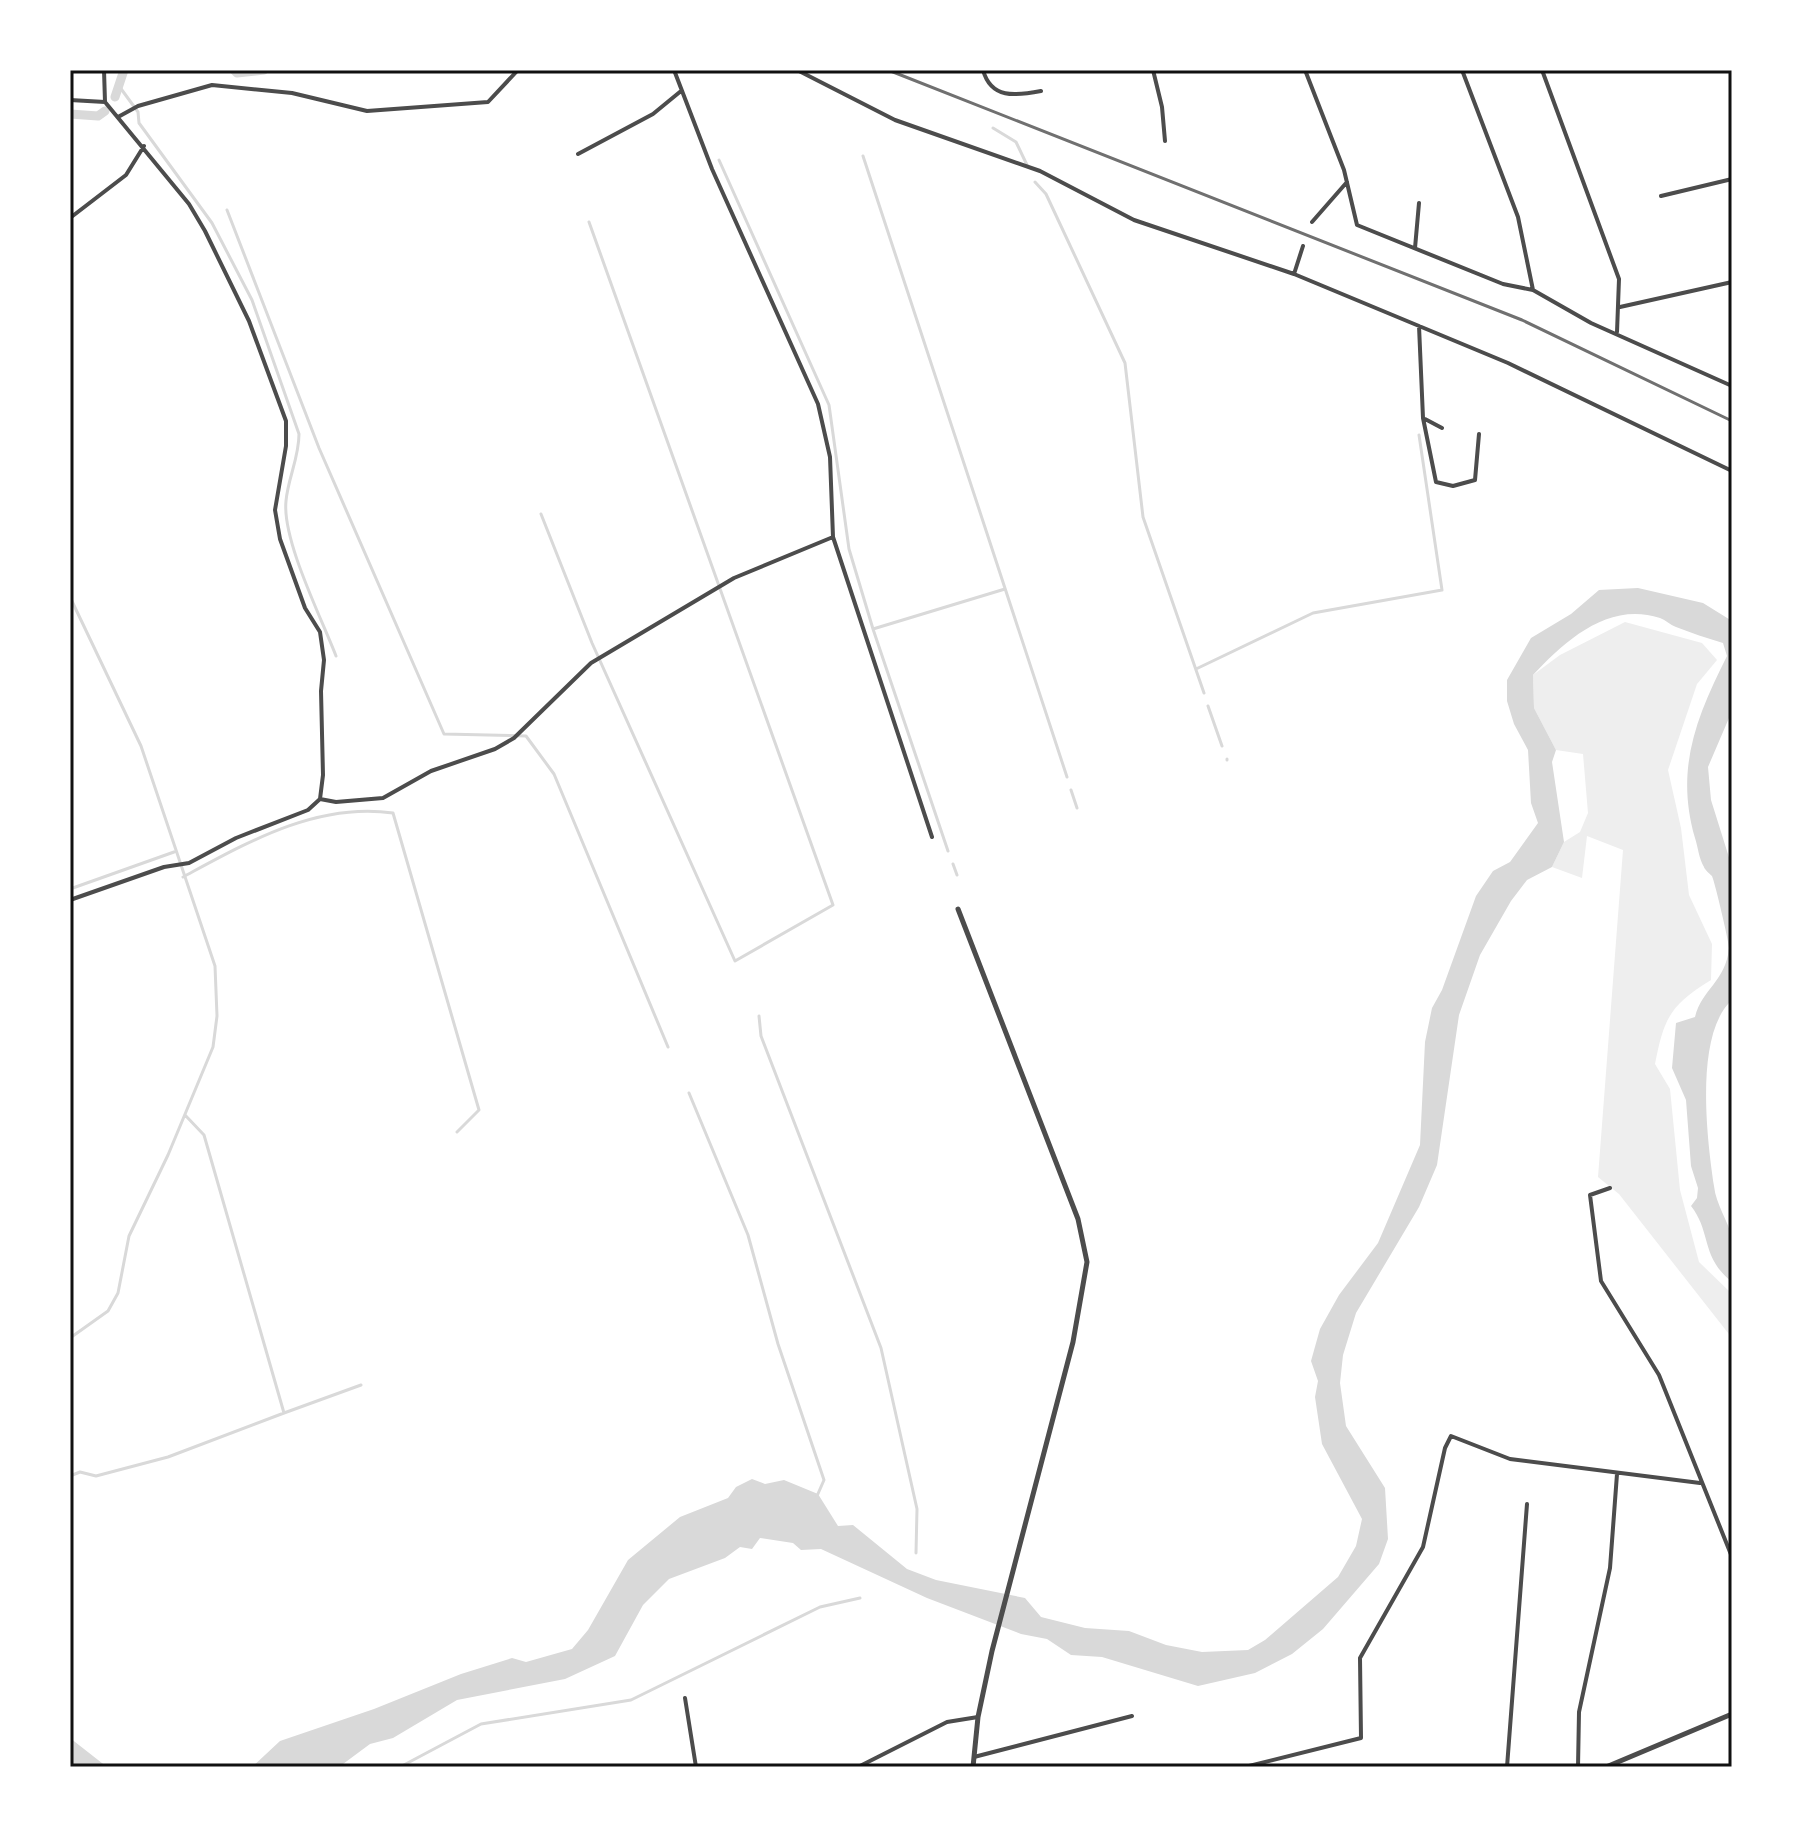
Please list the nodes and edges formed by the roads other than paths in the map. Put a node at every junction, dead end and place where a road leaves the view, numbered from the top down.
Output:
1 (104, 70) edge
2 (518, 70) edge
3 (674, 70) edge
4 (797, 70) edge
5 (983, 70) edge
6 (1153, 70) edge
7 (1305, 70) edge
8 (1462, 70) edge
9 (1542, 70) edge
10 (682, 91) junction
11 (1041, 91) dead end
12 (70, 100) edge
13 (105, 102) junction
14 (118, 117) junction
15 (1165, 141) dead end
16 (144, 146) junction
17 (578, 154) dead end
18 (1732, 179) edge
19 (1347, 182) junction
20 (1661, 196) dead end
21 (1419, 203) dead end
22 (70, 218) edge
23 (1312, 222) dead end
24 (1303, 246) dead end
25 (1415, 248) junction
26 (1294, 274) junction
27 (1732, 282) edge
28 (1533, 290) junction
29 (1620, 307) junction
30 (1419, 326) junction
31 (1617, 332) junction
32 (1732, 386) edge
33 (1423, 418) junction
34 (1442, 428) dead end
35 (1479, 434) dead end
36 (1732, 471) edge
37 (833, 537) junction
38 (320, 799) junction
39 (932, 837) dead end
40 (70, 900) edge
41 (958, 909) dead end
42 (1610, 1188) dead end
43 (1617, 1474) junction
44 (1700, 1483) junction
45 (1527, 1504) dead end
46 (1732, 1557) edge
47 (685, 1698) dead end
48 (1732, 1714) edge
49 (1132, 1716) dead end
50 (978, 1717) junction
51 (972, 1758) junction
52 (696, 1767) edge
53 (858, 1767) edge
54 (973, 1767) edge
55 (1245, 1767) edge
56 (1507, 1767) edge
57 (1578, 1767) edge
58 (1606, 1767) edge

1 - 13 street
2 - 14 street
3 - 10 street
4 - 26 street
5 - 11 street
6 - 15 street
7 - 19 street
8 - 28 street
9 - 29 street
10 - 17 street
10 - 37 street
12 - 13 street
13 - 14 street
14 - 16 street
16 - 22 street
16 - 38 street
18 - 20 street
19 - 23 street
19 - 25 street
21 - 25 street
24 - 26 street
25 - 28 street
26 - 30 street
27 - 29 street
28 - 31 street
29 - 31 street
30 - 33 street
30 - 36 street
31 - 32 street
33 - 34 street
33 - 35 street
37 - 38 street
37 - 39 street
38 - 40 street
41 - 50 street
42 - 44 street
43 - 44 street
43 - 55 street
43 - 57 street
44 - 46 street
45 - 56 street
47 - 52 street
48 - 58 street
49 - 51 street
50 - 51 street
50 - 53 street
51 - 54 street

